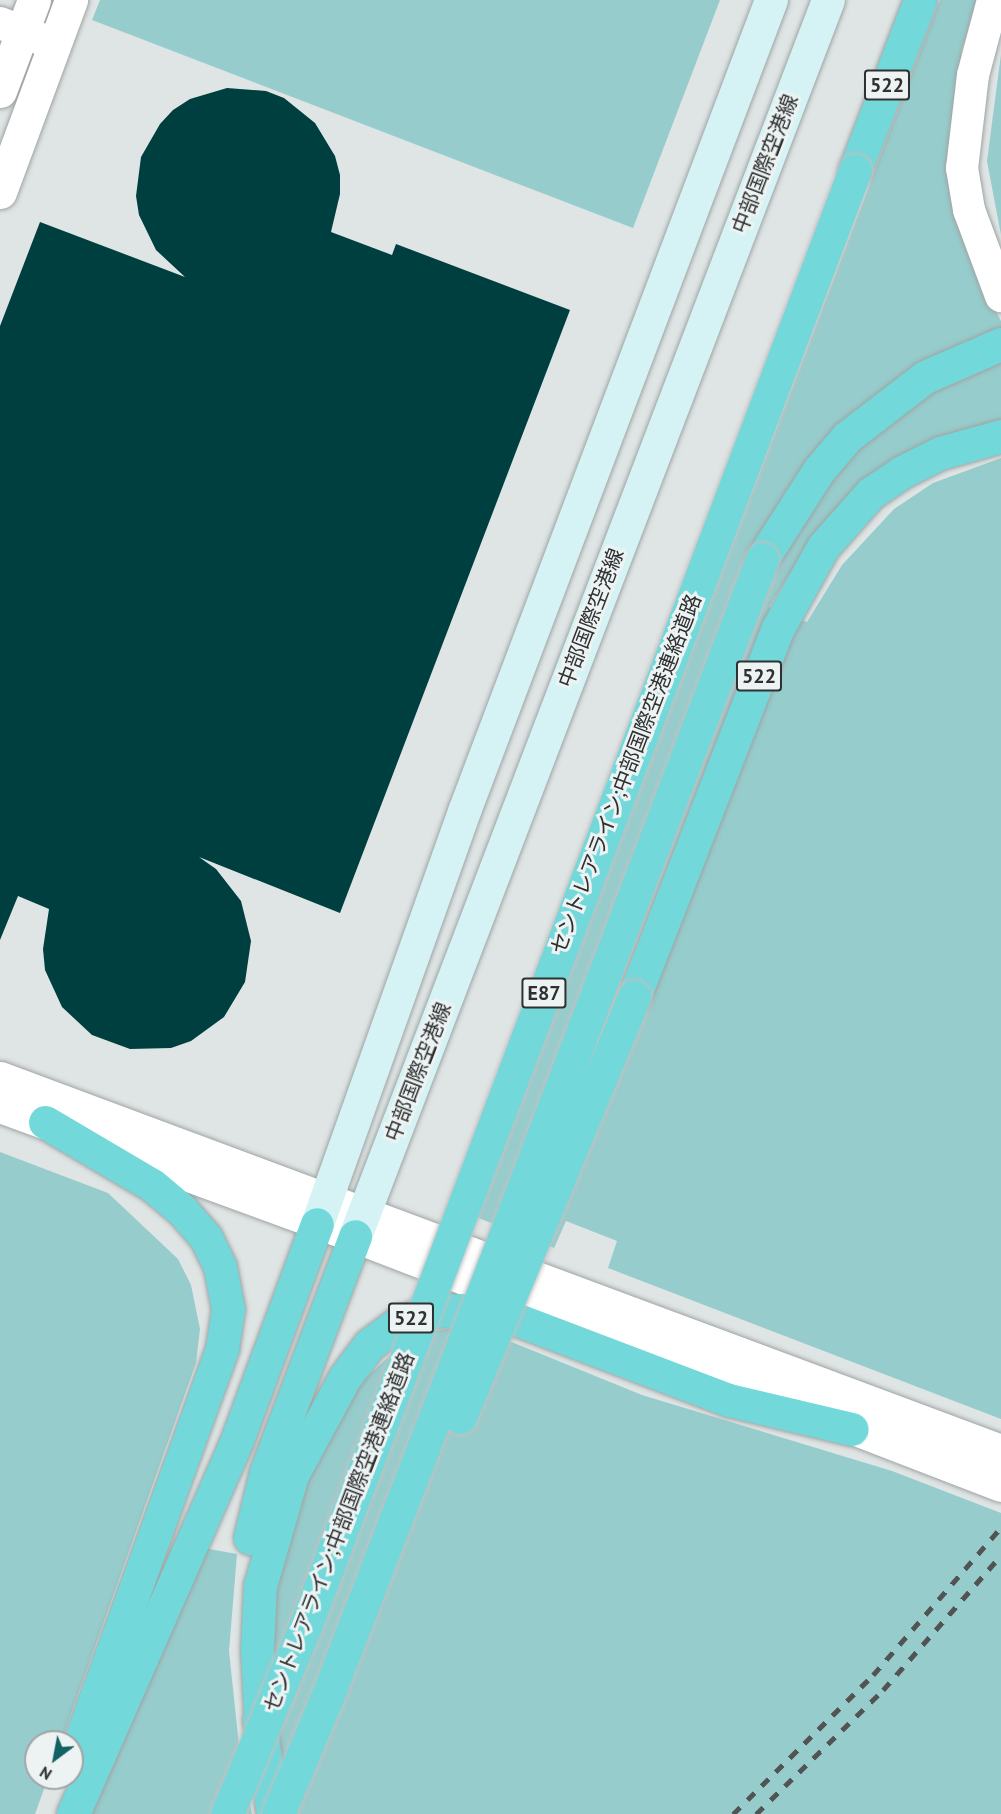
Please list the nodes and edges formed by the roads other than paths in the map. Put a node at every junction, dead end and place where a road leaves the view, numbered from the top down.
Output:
1 (34, 0) edge
2 (71, 0) edge
3 (771, 0) edge
4 (828, 0) edge
5 (920, 0) edge
6 (993, 0) edge
7 (11, 27) edge
8 (54, 44) junction
9 (0, 91) edge
10 (855, 170) joint
11 (0, 192) edge
12 (1001, 296) edge
13 (1001, 344) edge
14 (994, 437) edge
15 (0, 1078) edge
16 (0, 1106) edge
17 (45, 1122) junction
18 (322, 1210) junction
19 (360, 1224) junction
20 (852, 1429) junction
21 (1001, 1451) edge
22 (1001, 1485) edge
23 (326, 1700) junction
24 (261, 1728) junction
25 (84, 1731) edge
26 (61, 1790) edge
27 (52, 1814) edge
28 (73, 1814) edge
29 (227, 1814) edge
30 (273, 1814) edge
31 (278, 1814) edge

1 - 7 street
2 - 8 street
3 - 18 main road, 中部国際空港線
4 - 19 main road, 中部国際空港線 / 522
5 - 10 highway, 522
6 - 12 street
7 - 8 street
7 - 9 street
8 - 11 street
10 - 29 highway, セントレアライン;中部国際空港連絡道路 / E87, bridge
13 - 23 highway, E87, bridge
14 - 23 highway, 522, bridge
15 - 18 street
16 - 17 street
17 - 18 street
17 - 25 highway
18 - 19 street
18 - 28 highway
19 - 20 street
19 - 21 street
19 - 24 highway, 522
20 - 22 street
20 - 24 highway, 522
23 - 31 highway, E87, bridge
24 - 30 highway, 522
26 - 27 highway

